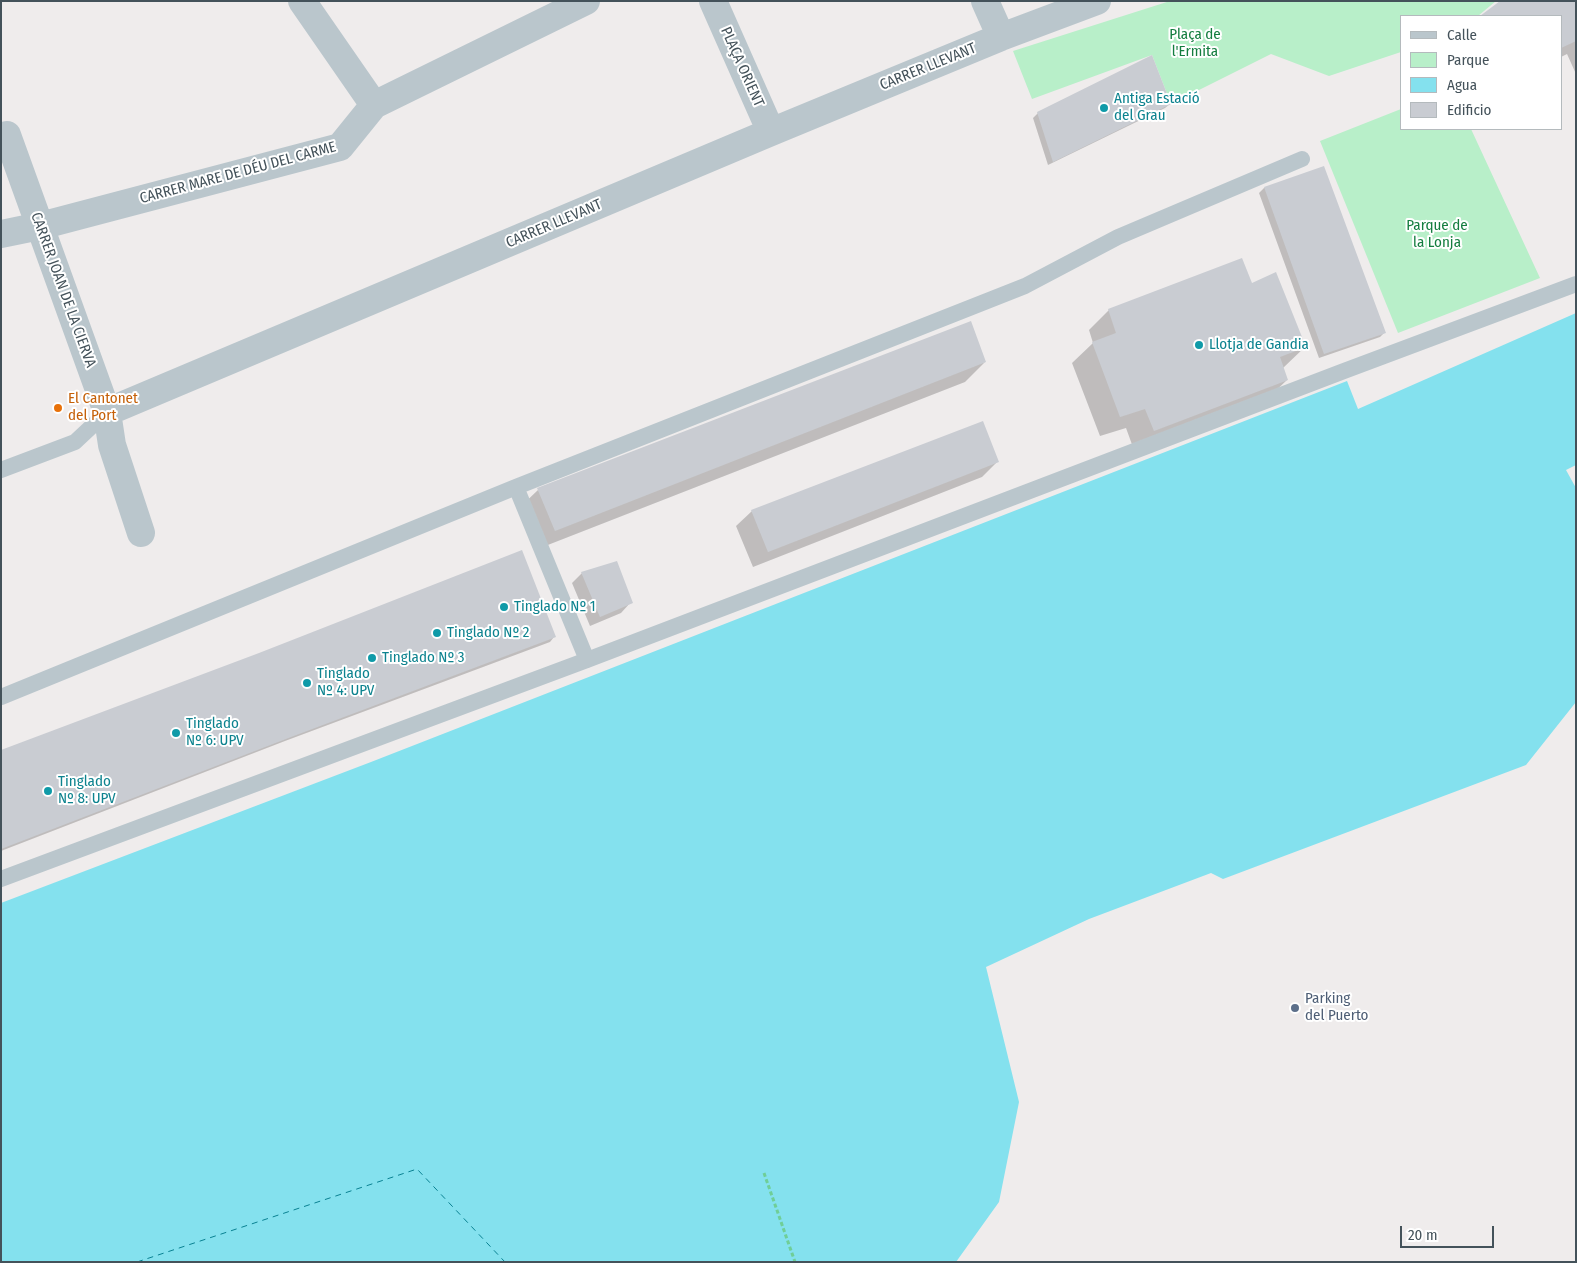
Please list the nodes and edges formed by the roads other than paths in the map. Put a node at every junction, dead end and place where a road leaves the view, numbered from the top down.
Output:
1 (302, 1) edge
2 (586, 1) edge
3 (713, 1) edge
4 (985, 1) edge
5 (1097, 1) edge
6 (1001, 37) junction
7 (374, 105) junction
8 (771, 132) junction
9 (7, 135) dead end
10 (1302, 159) dead end
11 (40, 226) junction
12 (1, 234) edge
13 (1576, 284) edge
14 (107, 412) junction
15 (1, 470) edge
16 (516, 488) junction
17 (141, 532) dead end
18 (587, 660) junction
19 (1, 697) edge
20 (1, 879) edge

1 - 7 street
2 - 7 street, CARRER MARE DE DÉU DEL CARME
3 - 8 street, PLAÇA ORIENT
4 - 6 street
5 - 6 street, CARRER LLEVANT
6 - 8 street, CARRER LLEVANT
7 - 11 street, CARRER MARE DE DÉU DEL CARME
8 - 14 street, CARRER LLEVANT
9 - 11 street, CARRER JOAN DE LA CIERVA
10 - 16 lane
11 - 12 street, CARRER MARE DE DÉU DEL CARME
11 - 14 street, CARRER JOAN DE LA CIERVA
13 - 18 lane
14 - 15 lane
14 - 17 street, CARRER JOAN DE LA CIERVA
16 - 18 lane
16 - 19 lane
18 - 20 lane

